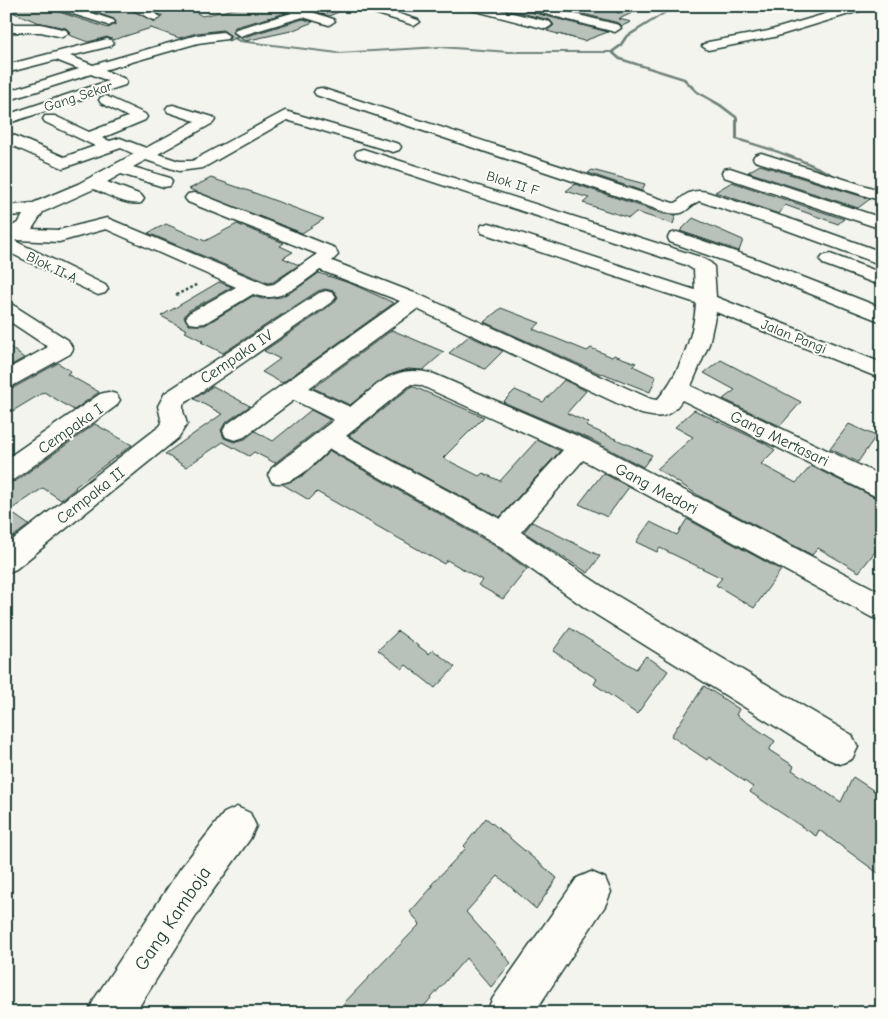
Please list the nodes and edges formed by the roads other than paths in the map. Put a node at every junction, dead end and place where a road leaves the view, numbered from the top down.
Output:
1 (10, 6) edge
2 (131, 6) edge
3 (281, 6) edge
4 (362, 6) edge
5 (468, 6) edge
6 (527, 6) edge
7 (865, 6) edge
8 (6, 7) edge
9 (57, 8) edge
10 (303, 13) junction
11 (156, 17) dead end
12 (246, 19) dead end
13 (329, 21) dead end
14 (108, 22) dead end
15 (414, 22) dead end
16 (263, 26) junction
17 (549, 26) dead end
18 (6, 28) edge
19 (615, 28) dead end
20 (240, 32) dead end
21 (62, 33) dead end
22 (282, 34) dead end
23 (223, 36) dead end
24 (107, 43) dead end
25 (708, 46) dead end
26 (54, 55) junction
27 (6, 69) edge
28 (92, 69) junction
29 (321, 92) dead end
30 (6, 97) edge
31 (106, 100) dead end
32 (173, 109) dead end
33 (50, 119) dead end
34 (6, 120) edge
35 (6, 137) edge
36 (90, 137) junction
37 (108, 146) junction
38 (412, 152) dead end
39 (148, 154) junction
40 (363, 154) dead end
41 (761, 158) dead end
42 (121, 169) junction
43 (730, 173) dead end
44 (164, 182) dead end
45 (94, 183) junction
46 (882, 196) edge
47 (194, 198) dead end
48 (135, 199) dead end
49 (824, 204) junction
50 (36, 208) junction
51 (6, 211) edge
52 (882, 224) edge
53 (790, 225) junction
54 (489, 229) dead end
55 (659, 232) dead end
56 (9, 239) edge
57 (882, 259) edge
58 (830, 260) dead end
59 (318, 262) junction
60 (882, 280) edge
61 (252, 286) junction
62 (98, 289) dead end
63 (326, 297) dead end
64 (415, 300) junction
65 (706, 300) junction
66 (6, 309) edge
67 (882, 316) edge
68 (197, 318) dead end
69 (882, 372) edge
70 (6, 380) edge
71 (679, 389) junction
72 (293, 390) junction
73 (108, 400) dead end
74 (351, 418) junction
75 (174, 428) joint
76 (235, 432) dead end
77 (328, 437) junction
78 (580, 447) junction
79 (6, 472) edge
80 (281, 475) dead end
81 (882, 488) edge
82 (503, 534) junction
83 (6, 561) edge
84 (882, 608) edge
85 (840, 747) dead end
86 (237, 826) dead end
87 (591, 892) dead end
88 (110, 1013) edge
89 (508, 1013) edge

1 - 8 street
2 - 11 street
3 - 10 street
4 - 15 street
5 - 17 street
6 - 19 street
7 - 25 street
9 - 14 street
10 - 13 street
10 - 16 street
12 - 16 street
16 - 20 street
16 - 22 street
18 - 21 street
23 - 28 street
24 - 26 street
26 - 27 street
26 - 28 street
28 - 30 street
28 - 34 street, Gang Sekar
29 - 53 street
31 - 36 street
32 - 39 street
33 - 36 street
35 - 37 street
36 - 37 street
37 - 39 street
38 - 39 street
39 - 42 street
40 - 65 street
41 - 46 street
42 - 44 street
42 - 45 street
43 - 49 street
45 - 48 street
45 - 50 street
47 - 59 street
49 - 52 street
49 - 53 street
50 - 51 street
50 - 56 street
53 - 57 street
54 - 65 street, Jalan Pangi
55 - 67 street
56 - 61 street
56 - 62 street, Blok II A
58 - 60 street
59 - 61 street
59 - 64 street
61 - 68 street
63 - 75 street, Cempaka IV
64 - 71 street
64 - 72 street
65 - 69 street, Jalan Pangi
65 - 71 street
66 - 70 street
71 - 81 street, Gang Mertasari
72 - 74 street
72 - 76 street
73 - 79 street, Cempaka I
74 - 77 street
74 - 78 street, Gang Medori
75 - 83 street, Cempaka II
77 - 80 street
77 - 82 street
78 - 82 street
78 - 84 street, Gang Medori
82 - 85 street
86 - 88 street, Gang Kamboja
87 - 89 street

